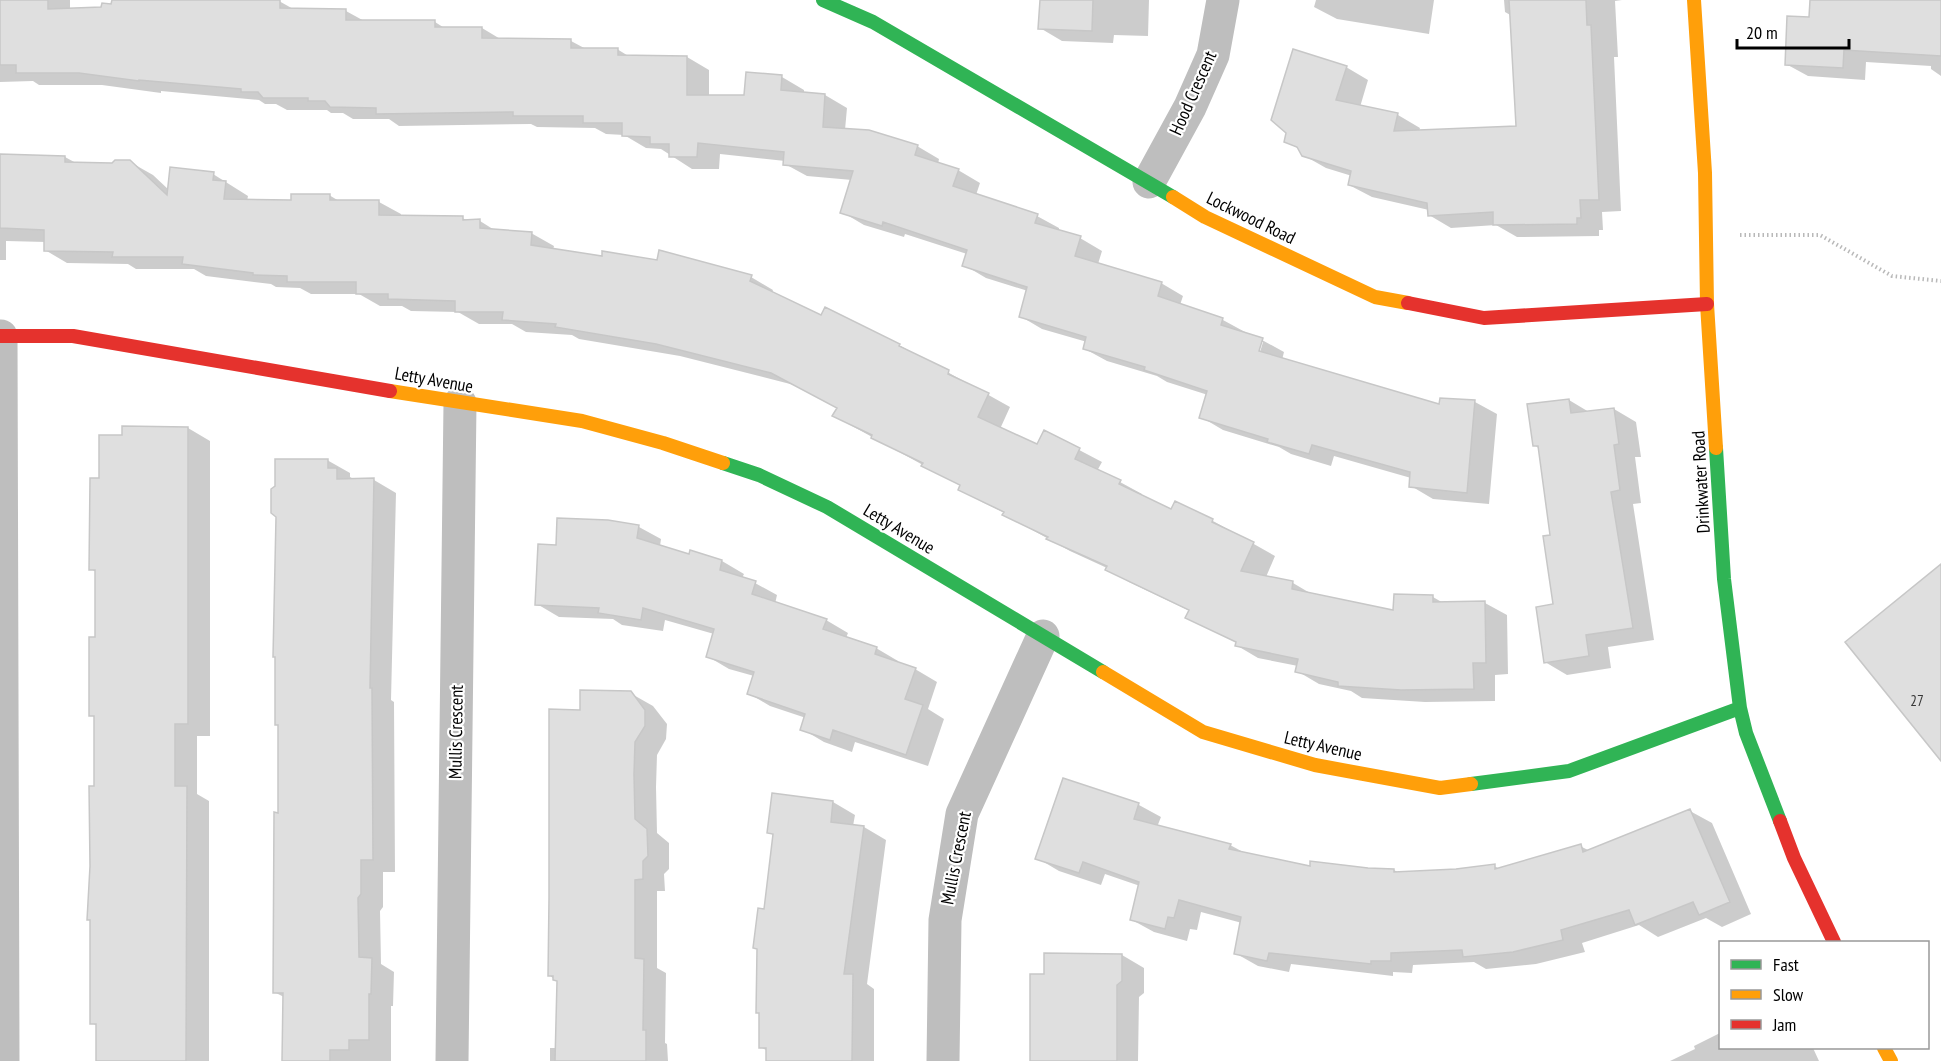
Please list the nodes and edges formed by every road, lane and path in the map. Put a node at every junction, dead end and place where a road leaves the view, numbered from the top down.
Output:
1 (823, 0) edge
2 (1223, 0) edge
3 (1694, 0) edge
4 (1149, 182) junction
5 (1706, 235) junction
6 (1941, 281) edge
7 (1707, 304) junction
8 (1, 336) edge
9 (460, 403) junction
10 (1043, 636) junction
11 (1740, 708) junction
12 (1834, 941) edge
13 (3, 1061) edge
14 (452, 1061) edge
15 (943, 1061) edge

1 - 4 street, Lockwood Road
2 - 4 street, Hood Crescent
3 - 5 street, Drinkwater Road
4 - 7 street, Lockwood Road
5 - 6 path
5 - 7 street, Drinkwater Road
7 - 11 street, Drinkwater Road
8 - 9 street, Letty Avenue
8 - 13 street
9 - 10 street, Letty Avenue
9 - 14 street, Mullis Crescent
10 - 11 street, Letty Avenue
10 - 15 street, Mullis Crescent
11 - 12 street, Drinkwater Road

